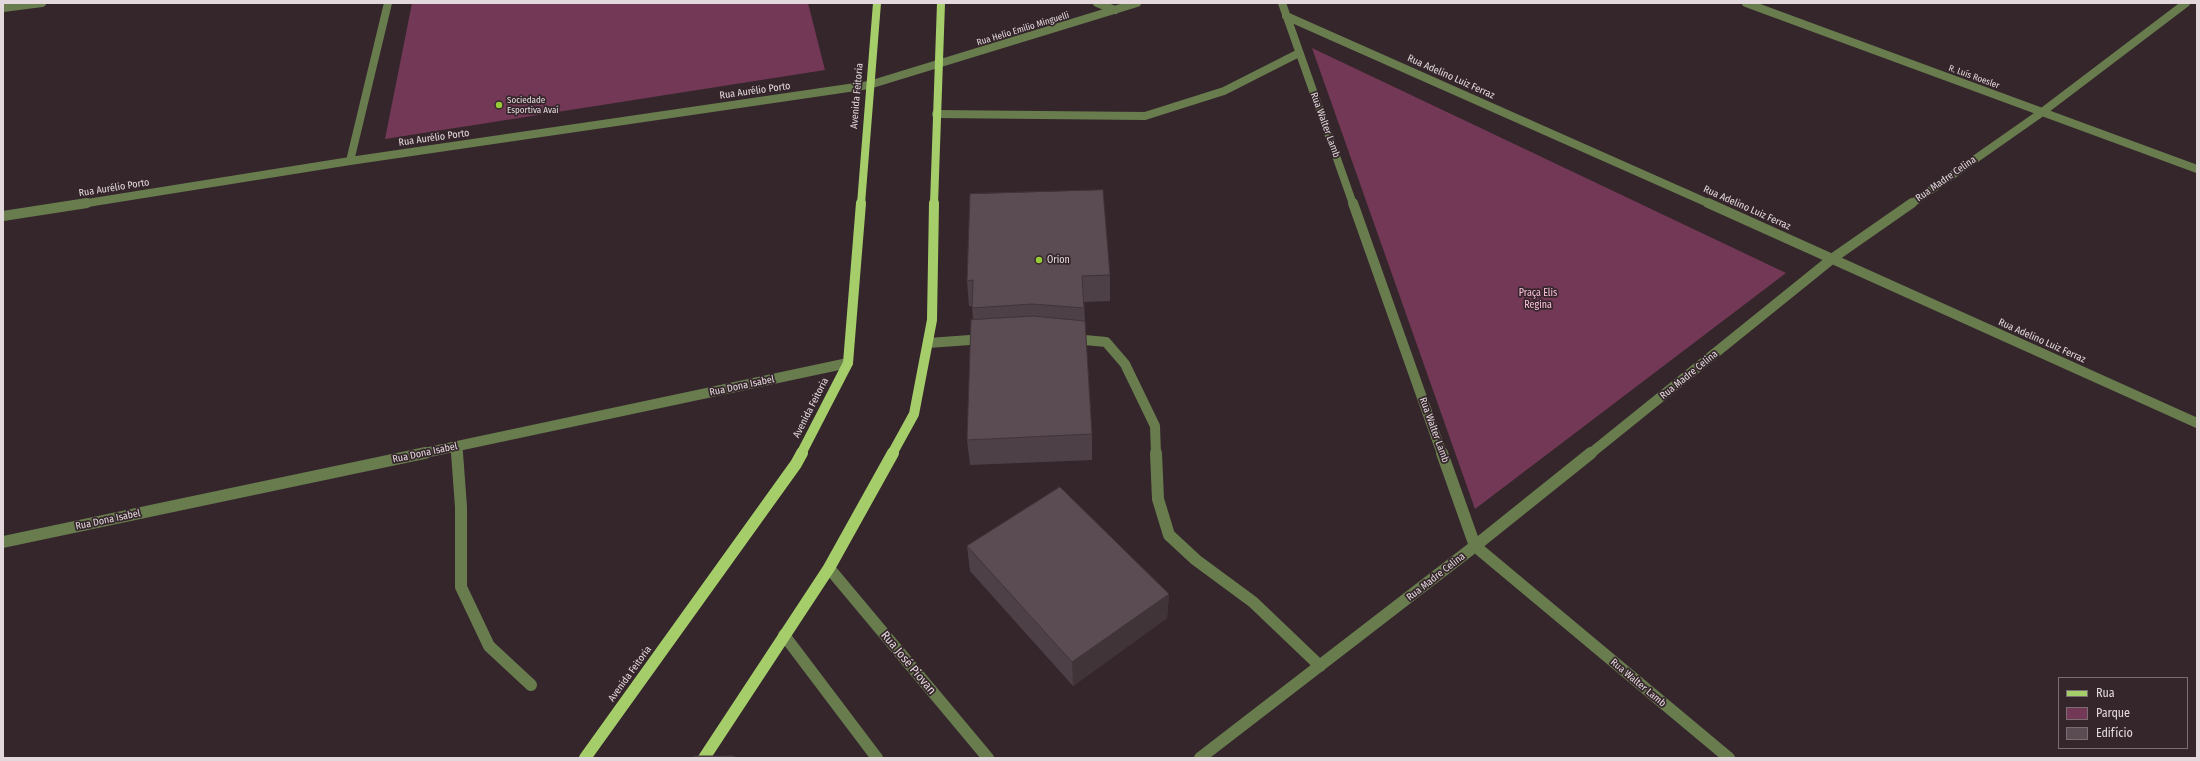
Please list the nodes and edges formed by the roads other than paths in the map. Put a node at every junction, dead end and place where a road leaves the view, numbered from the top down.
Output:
1 (42, 3) edge
2 (388, 3) edge
3 (877, 3) edge
4 (941, 3) edge
5 (1098, 3) edge
6 (1137, 3) edge
7 (1282, 3) edge
8 (1746, 3) edge
9 (2186, 3) edge
10 (3, 8) edge
11 (1115, 10) junction
12 (1286, 16) junction
13 (1299, 53) junction
14 (938, 66) junction
15 (869, 85) junction
16 (2041, 112) junction
17 (936, 114) junction
18 (350, 161) junction
19 (2197, 169) edge
20 (3, 216) edge
21 (1834, 258) junction
22 (996, 338) edge
23 (1066, 339) edge
24 (928, 343) junction
25 (848, 363) junction
26 (2197, 423) edge
27 (457, 446) junction
28 (3, 542) edge
29 (1475, 546) junction
30 (829, 568) junction
31 (784, 635) junction
32 (1320, 666) junction
33 (531, 685) dead end
34 (585, 758) edge
35 (704, 758) edge
36 (877, 758) edge
37 (988, 758) edge
38 (1200, 758) edge
39 (1729, 758) edge

1 - 10 street
2 - 18 street
3 - 15 main road, Avenida Feitoria
4 - 14 main road
5 - 11 street
6 - 11 street, Rua Helio Emilio Minguelli
7 - 12 street, Rua Walter Lamb
8 - 16 street, R. Luís Roesler
9 - 16 street, Rua Madre Celina
11 - 14 street, Rua Helio Emilio Minguelli
12 - 13 street, Rua Walter Lamb
12 - 21 street, Rua Adelino Luiz Ferraz
13 - 17 street
13 - 29 street, Rua Walter Lamb
14 - 15 street, Rua Helio Emilio Minguelli
14 - 17 main road
15 - 18 street, Rua Aurélio Porto
15 - 25 main road, Avenida Feitoria
16 - 19 street, R. Luís Roesler
16 - 21 street, Rua Madre Celina
17 - 24 main road
18 - 20 street, Rua Aurélio Porto
21 - 26 street, Rua Adelino Luiz Ferraz
21 - 29 street, Rua Madre Celina
22 - 24 street
23 - 32 street
24 - 30 main road
25 - 27 street, Rua Dona Isabel
25 - 34 main road, Avenida Feitoria
27 - 28 street, Rua Dona Isabel
27 - 33 street
29 - 32 street, Rua Madre Celina
29 - 39 street, Rua Walter Lamb
30 - 31 main road
30 - 37 street, Rua José Piovan
31 - 35 main road
31 - 36 street
32 - 38 street, Rua Madre Celina

